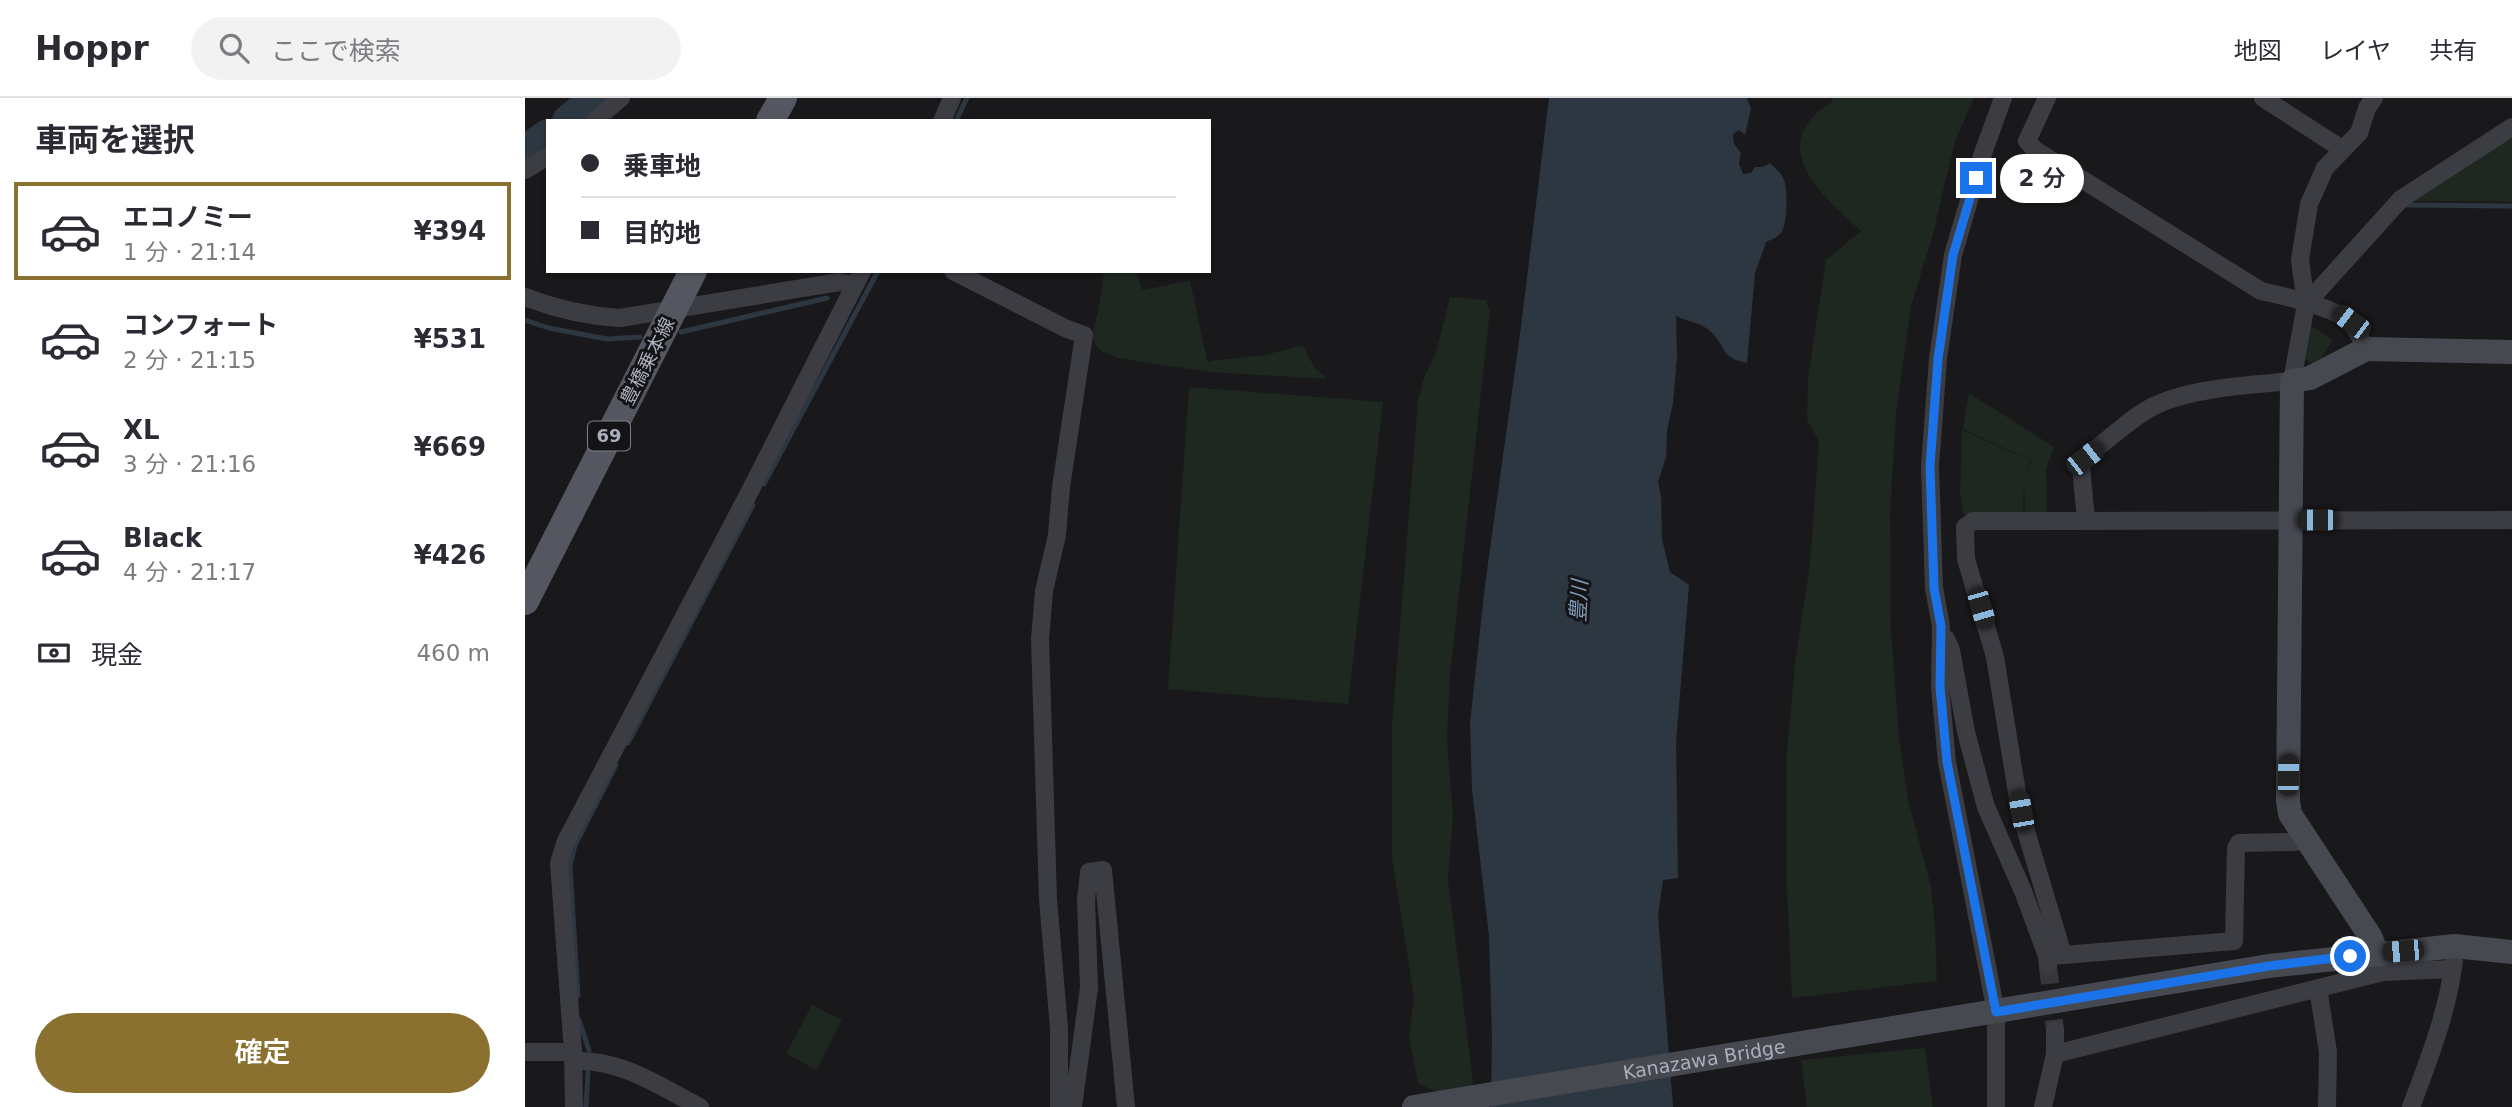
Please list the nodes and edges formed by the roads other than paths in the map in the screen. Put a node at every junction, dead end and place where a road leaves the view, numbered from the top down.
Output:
1 (621, 98) edge
2 (783, 98) edge
3 (951, 98) edge
4 (2003, 98) edge
5 (2047, 98) edge
6 (2263, 98) edge
7 (2374, 98) edge
8 (596, 119) edge
9 (771, 119) edge
10 (943, 119) edge
11 (2512, 127) edge
12 (2342, 149) junction
13 (546, 157) edge
14 (525, 170) edge
15 (692, 273) edge
16 (957, 273) edge
17 (858, 278) edge
18 (525, 297) edge
19 (2306, 304) junction
20 (674, 307) junction
21 (2366, 349) junction
22 (2512, 352) edge
23 (2292, 381) junction
24 (2086, 520) junction
25 (2291, 520) junction
26 (2512, 520) edge
27 (525, 601) edge
28 (1941, 626) junction
29 (2305, 839) junction
30 (2512, 952) edge
31 (2377, 953) junction
32 (2454, 958) junction
33 (2053, 959) junction
34 (2318, 988) junction
35 (1996, 1012) junction
36 (2055, 1030) tunnel mouth
37 (525, 1052) edge
38 (2055, 1054) junction
39 (573, 1057) junction
40 (574, 1107) edge
41 (700, 1107) edge
42 (1059, 1107) edge
43 (1073, 1107) edge
44 (1126, 1107) edge
45 (1413, 1107) edge
46 (1996, 1107) edge
47 (2043, 1107) edge
48 (2327, 1107) edge
49 (2411, 1107) edge

1 - 8 street
2 - 9 main road
3 - 10 street
4 - 28 street
5 - 19 street
6 - 12 street
7 - 12 street
11 - 19 street
12 - 19 street
13 - 14 street
15 - 20 main road, 豊橋乗本線 / 69
16 - 42 street
17 - 20 street
17 - 39 street
18 - 20 street
19 - 21 street
19 - 23 street
20 - 27 main road, 豊橋乗本線 / 69
21 - 22 main road
21 - 23 main road
23 - 24 street
23 - 25 main road
24 - 25 street
24 - 33 street
25 - 26 street
25 - 29 main road
28 - 33 street
28 - 35 street
29 - 31 main road
29 - 33 street
30 - 32 main road, Kanazawa Bridge
31 - 32 main road, Kanazawa Bridge
31 - 35 main road, Kanazawa Bridge
32 - 34 street
32 - 49 street
34 - 38 street
34 - 48 street
35 - 45 main road, Kanazawa Bridge
35 - 46 street
36 - 38 street
37 - 39 street
38 - 47 street
39 - 40 street
39 - 41 street
43 - 44 street

